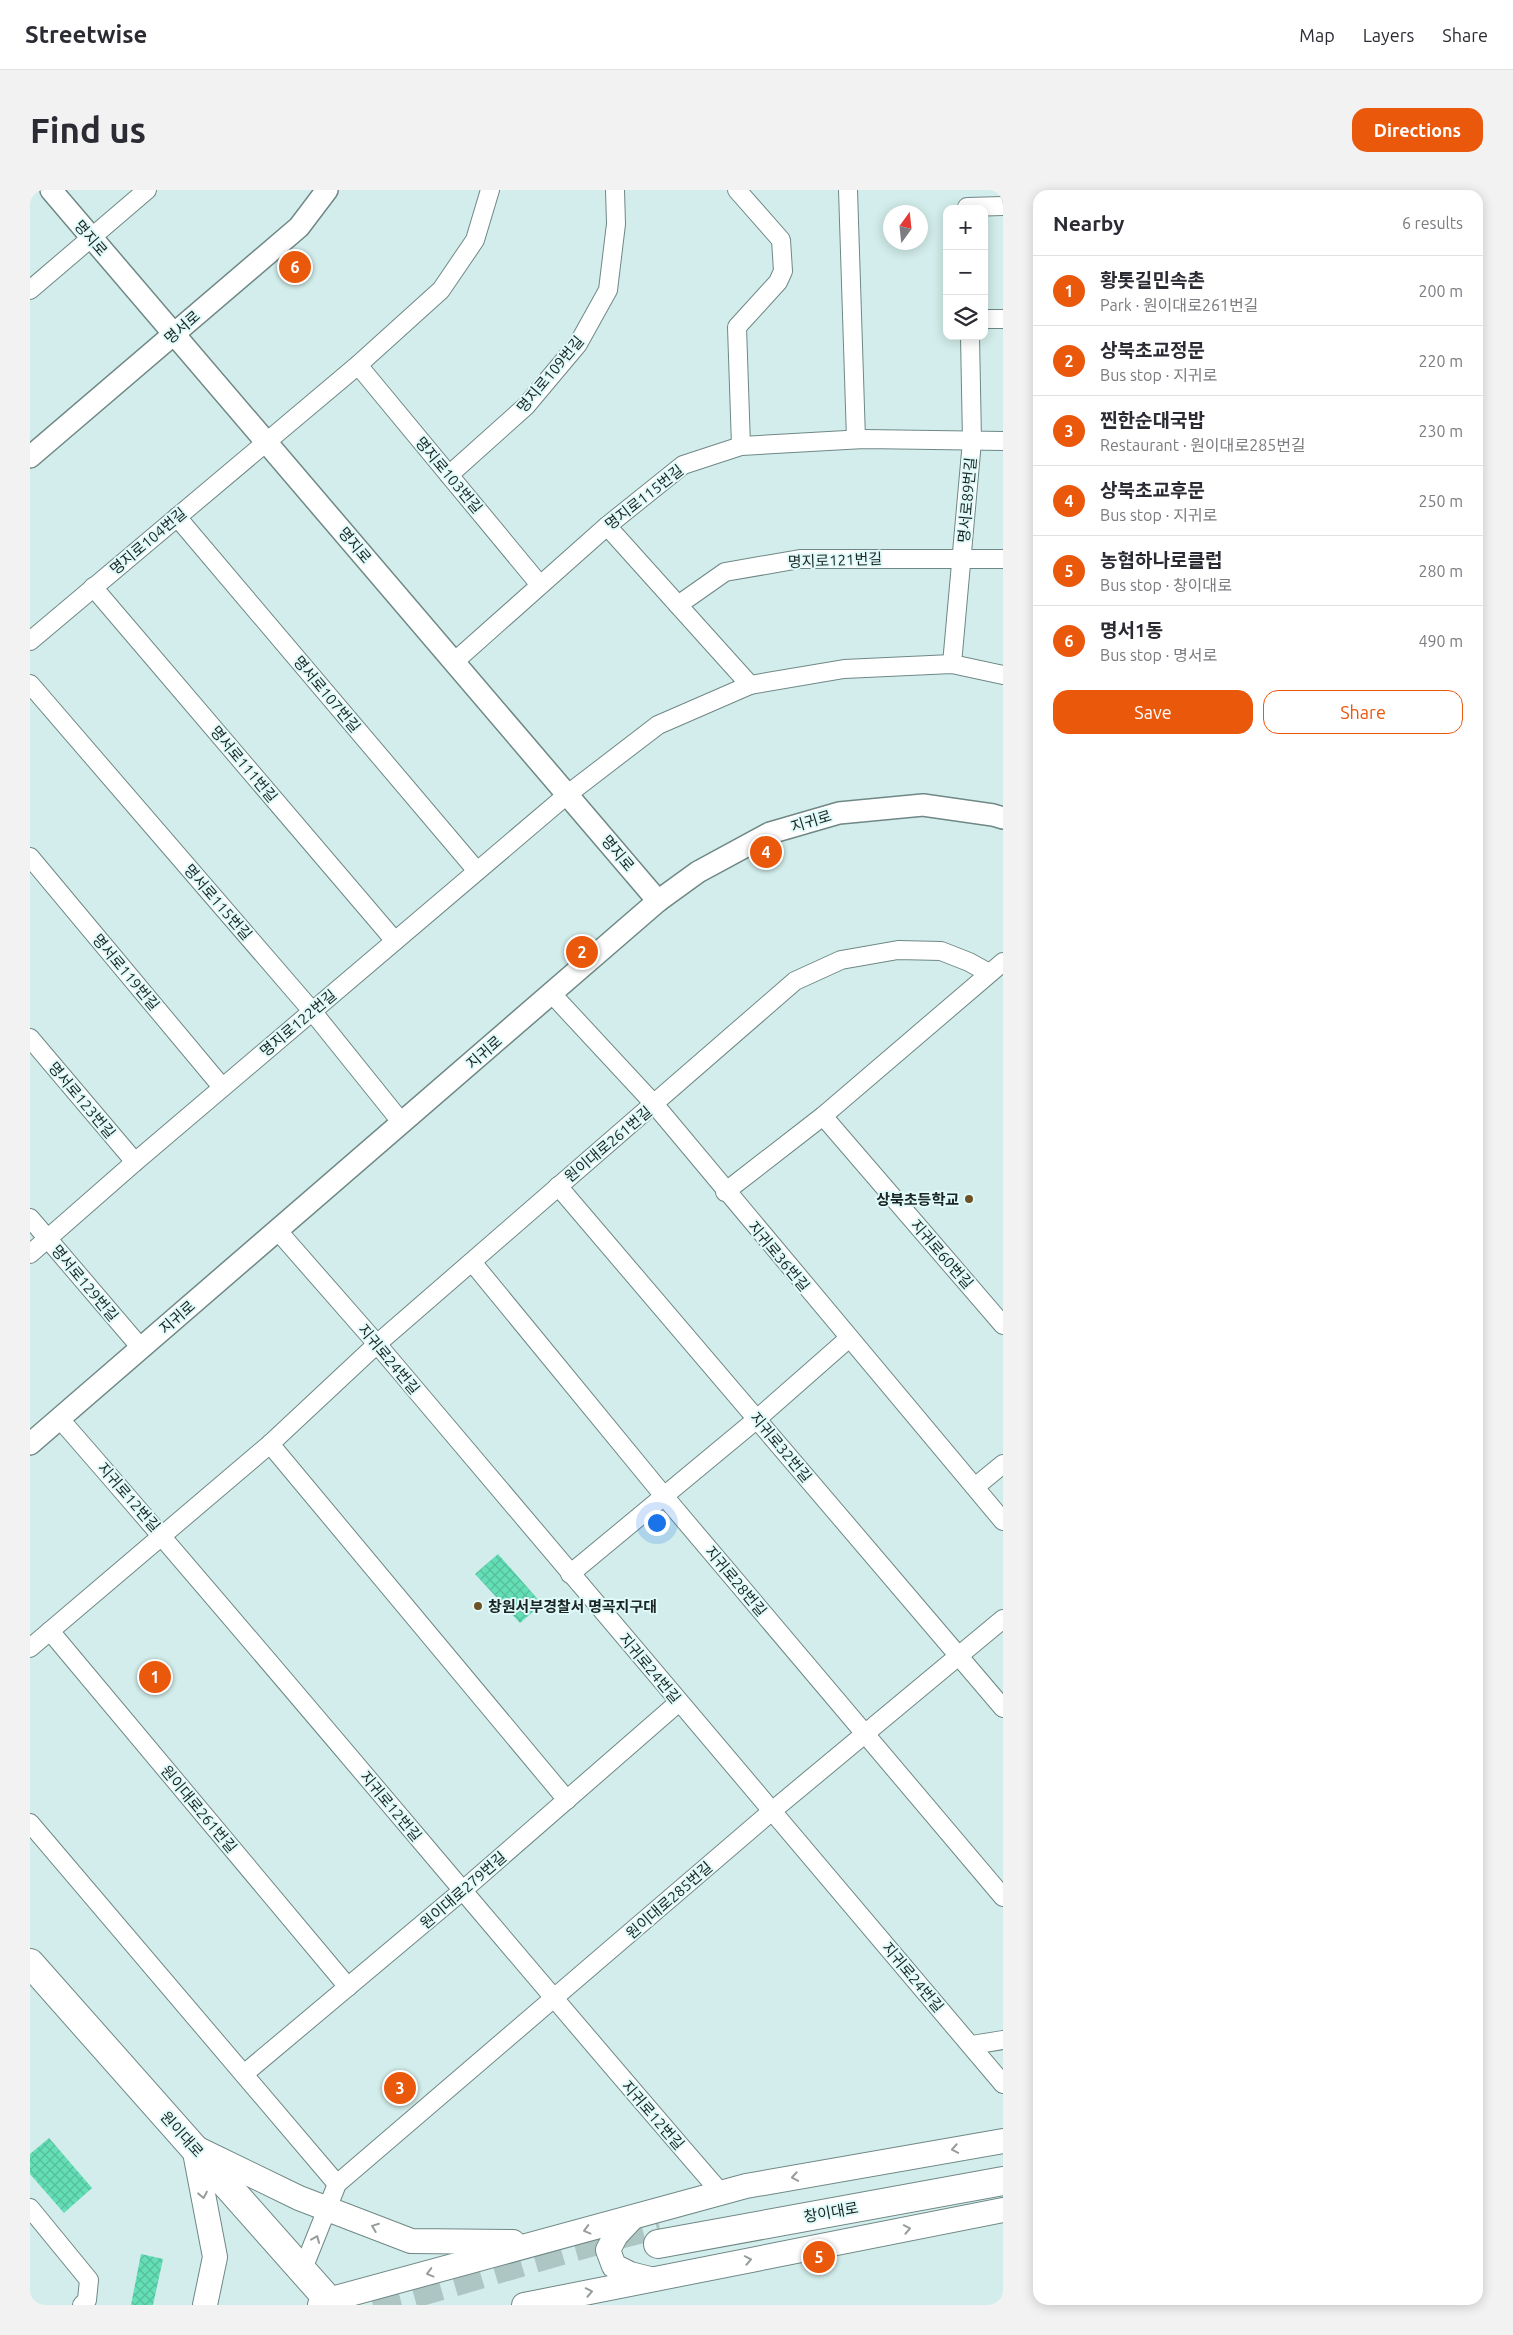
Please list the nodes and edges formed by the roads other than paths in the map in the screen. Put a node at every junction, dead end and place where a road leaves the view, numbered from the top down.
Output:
1 (51, 190) edge
2 (147, 190) edge
3 (327, 190) edge
4 (490, 190) edge
5 (615, 190) edge
6 (737, 190) edge
7 (848, 190) edge
8 (967, 202) edge
9 (1003, 206) edge
10 (91, 238) junction
11 (30, 290) edge
12 (988, 319) edge
13 (1003, 319) edge
14 (174, 334) junction
15 (970, 340) edge
16 (358, 365) junction
17 (856, 439) junction
18 (972, 440) junction
19 (1003, 441) edge
20 (266, 442) junction
21 (741, 446) junction
22 (30, 457) edge
23 (449, 476) junction
24 (177, 517) junction
25 (606, 526) junction
26 (962, 558) junction
27 (1003, 559) edge
28 (540, 585) junction
29 (93, 587) junction
30 (678, 605) junction
31 (30, 641) edge
32 (454, 662) junction
33 (952, 664) junction
34 (1003, 675) edge
35 (30, 684) edge
36 (750, 685) junction
37 (568, 794) junction
38 (1003, 818) edge
39 (30, 857) edge
40 (477, 871) junction
41 (658, 901) junction
42 (395, 941) junction
43 (1003, 962) edge
44 (989, 973) junction
45 (552, 994) junction
46 (312, 1012) junction
47 (30, 1038) edge
48 (222, 1087) junction
49 (655, 1105) junction
50 (823, 1116) junction
51 (402, 1123) junction
52 (134, 1162) junction
53 (558, 1186) junction
54 (725, 1192) junction
55 (30, 1218) edge
56 (278, 1231) junction
57 (48, 1239) junction
58 (30, 1254) edge
59 (472, 1262) junction
60 (1003, 1325) edge
61 (848, 1339) junction
62 (378, 1344) junction
63 (141, 1348) junction
64 (60, 1418) junction
65 (757, 1418) junction
66 (30, 1444) edge
67 (270, 1444) junction
68 (1003, 1464) edge
69 (976, 1487) junction
70 (664, 1496) junction
71 (1003, 1521) edge
72 (163, 1536) junction
73 (570, 1574) junction
74 (1003, 1619) edge
75 (50, 1631) junction
76 (30, 1648) edge
77 (958, 1656) junction
78 (679, 1702) junction
79 (1003, 1708) edge
80 (866, 1733) junction
81 (567, 1800) junction
82 (772, 1811) junction
83 (30, 1823) edge
84 (462, 1890) junction
85 (1003, 1897) edge
86 (30, 1963) edge
87 (348, 1987) junction
88 (554, 2000) junction
89 (1003, 2040) edge
90 (972, 2045) junction
91 (244, 2074) junction
92 (1003, 2084) edge
93 (1003, 2140) edge
94 (194, 2147) junction
95 (1003, 2164) edge
96 (1003, 2180) edge
97 (337, 2184) junction
98 (722, 2194) junction
99 (30, 2208) edge
100 (328, 2209) junction
101 (1003, 2210) edge
102 (632, 2218) junction
103 (544, 2242) junction
104 (303, 2269) junction
105 (652, 2279) junction
106 (84, 2303) edge
107 (327, 2303) edge
108 (206, 2305) edge
109 (524, 2305) edge

1 - 10 street, 명지로
2 - 10 street
3 - 14 street, 명서로
4 - 16 street
5 - 23 street, 명지로109번길
6 - 21 street
7 - 17 street
8 - 9 street
10 - 11 street
10 - 14 street, 명지로
12 - 13 street
14 - 20 street, 명지로
14 - 22 street, 명서로
15 - 18 street, 명서로89번길
16 - 20 street
16 - 23 street, 명지로103번길
17 - 18 street, 명지로115번길
17 - 21 street, 명지로115번길
18 - 19 street, 명지로115번길
18 - 26 street, 명서로89번길
20 - 24 street, 명지로104번길
20 - 32 street, 명지로
21 - 25 street, 명지로115번길
23 - 28 street, 명지로103번길
24 - 29 street, 명지로104번길
24 - 40 street, 명서로107번길
25 - 28 street, 명지로115번길
25 - 30 street
26 - 27 street, 명지로121번길
26 - 30 street, 명지로121번길
26 - 33 street, 명서로89번길
28 - 32 street, 명지로115번길
29 - 31 street, 명지로104번길
29 - 42 street, 명서로111번길
30 - 36 street
32 - 37 street, 명지로
33 - 34 street
33 - 36 street
35 - 46 street, 명서로115번길
36 - 37 street
37 - 40 street, 명지로122번길
37 - 41 street, 명지로
38 - 41 street, 지귀로
39 - 48 street, 명서로119번길
40 - 42 street, 명지로122번길
41 - 45 street, 지귀로
42 - 46 street, 명지로122번길
43 - 44 street
44 - 49 street, 원이대로261번길
44 - 50 street
45 - 49 street, 지귀로36번길
45 - 51 street, 지귀로
46 - 48 street, 명지로122번길
46 - 51 street, 명서로115번길
47 - 52 street, 명서로123번길
48 - 52 street, 명지로122번길
49 - 53 street, 원이대로261번길
49 - 54 street, 지귀로36번길
50 - 54 street
50 - 60 street, 지귀로60번길
51 - 56 street, 지귀로
52 - 57 street, 명지로122번길
53 - 59 street, 원이대로261번길
53 - 65 street, 지귀로32번길
54 - 61 street, 지귀로36번길
55 - 57 street, 명서로129번길
56 - 62 street, 지귀로24번길
56 - 63 street, 지귀로
57 - 58 street, 명지로122번길
57 - 63 street, 명서로129번길
59 - 62 street, 원이대로261번길
59 - 70 street, 지귀로28번길
61 - 65 street
61 - 69 street, 지귀로36번길
62 - 67 street, 원이대로261번길
62 - 73 street, 지귀로24번길
63 - 64 street, 지귀로
64 - 66 street, 지귀로
64 - 72 street, 지귀로12번길
65 - 70 street
65 - 77 street, 지귀로32번길
67 - 72 street, 원이대로261번길
67 - 81 street
68 - 69 street
69 - 71 street, 지귀로36번길
70 - 73 street
70 - 80 street, 지귀로28번길
72 - 75 street, 원이대로261번길
72 - 84 street, 지귀로12번길
73 - 78 street, 지귀로24번길
74 - 77 street, 원이대로285번길
75 - 76 street, 원이대로261번길
75 - 87 street, 원이대로261번길
77 - 79 street, 지귀로32번길
77 - 80 street, 원이대로285번길
78 - 81 street, 원이대로279번길
78 - 82 street, 지귀로24번길
80 - 82 street, 원이대로285번길
80 - 85 street, 지귀로28번길
81 - 84 street, 원이대로279번길
82 - 88 street, 원이대로285번길
82 - 90 street, 지귀로24번길
83 - 91 street
84 - 87 street, 원이대로279번길
84 - 88 street, 지귀로12번길
86 - 94 main road, 원이대로
87 - 91 street, 원이대로279번길
88 - 97 street, 원이대로285번길
88 - 98 street, 지귀로12번길
89 - 90 street
90 - 92 street, 지귀로24번길
91 - 97 street
93 -> 98 main road
94 - 100 main road
94 - 104 main road, 원이대로
94 -> 108 main road
95 - 96 main road, 창이대로
97 - 100 street
98 - 102 main road
99 - 106 street
103 -> 100 main road
104 -> 100 street
105 -> 101 main road
102 -> 103 main road
102 - 105 main road
103 -> 107 main road
104 - 107 main road, 원이대로
109 -> 105 main road

